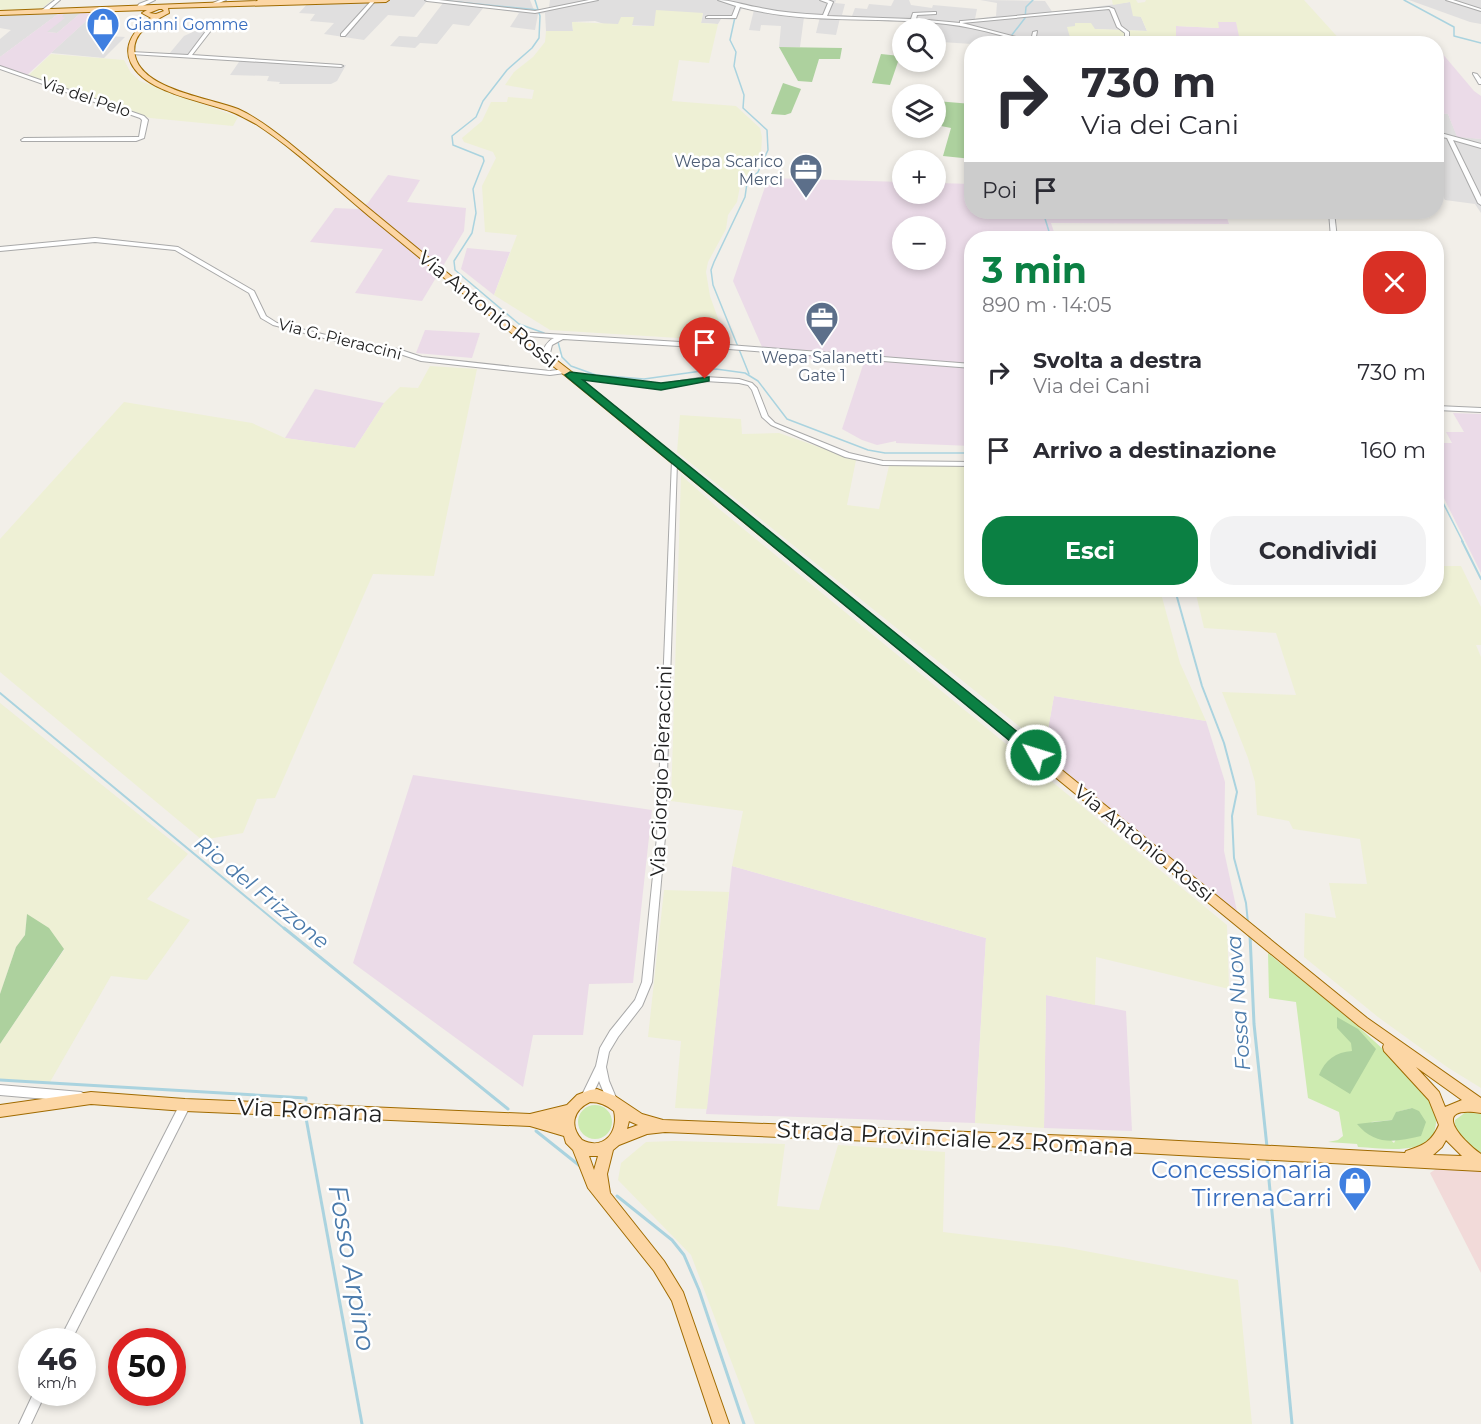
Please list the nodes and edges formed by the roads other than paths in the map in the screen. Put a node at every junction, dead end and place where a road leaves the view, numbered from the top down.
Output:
1 (57, 0) edge
2 (153, 0) edge
3 (224, 0) edge
4 (279, 0) edge
5 (374, 0) edge
6 (386, 0) edge
7 (427, 0) edge
8 (596, 0) edge
9 (822, 0) edge
10 (1448, 0) edge
11 (293, 1) edge
12 (723, 1) edge
13 (263, 2) edge
14 (209, 5) junction
15 (740, 5) junction
16 (134, 8) junction
17 (152, 8) junction
18 (720, 9) dead end
19 (166, 10) junction
20 (1481, 10) edge
21 (44, 12) junction
22 (0, 13) edge
23 (934, 13) dead end
24 (146, 14) junction
25 (158, 16) junction
26 (825, 16) junction
27 (708, 17) dead end
28 (914, 18) edge
29 (892, 19) edge
30 (946, 22) edge
31 (145, 23) junction
32 (954, 23) junction
33 (214, 24) dead end
34 (1035, 32) dead end
35 (343, 35) dead end
36 (1014, 36) edge
37 (1035, 36) edge
38 (1127, 36) edge
39 (131, 53) junction
40 (190, 55) junction
41 (341, 66) dead end
42 (0, 67) edge
43 (1475, 74) dead end
44 (1481, 82) edge
45 (1444, 136) edge
46 (1449, 137) junction
47 (24, 140) dead end
48 (1481, 146) edge
49 (1481, 203) edge
50 (0, 249) edge
51 (517, 334) junction
52 (543, 336) junction
53 (569, 336) junction
54 (550, 342) junction
55 (532, 346) junction
56 (546, 357) junction
57 (964, 365) edge
58 (568, 373) junction
59 (1444, 408) edge
60 (1481, 410) edge
61 (674, 462) junction
62 (964, 464) edge
63 (668, 593) joint
64 (1363, 1022) junction
65 (601, 1067) junction
66 (0, 1090) edge
67 (586, 1097) junction
68 (91, 1098) junction
69 (616, 1104) junction
70 (185, 1105) junction
71 (1481, 1106) edge
72 (0, 1111) edge
73 (570, 1111) junction
74 (530, 1120) junction
75 (1446, 1125) junction
76 (665, 1126) junction
77 (567, 1131) junction
78 (611, 1143) junction
79 (578, 1146) junction
80 (1390, 1158) junction
81 (1481, 1163) edge
82 (603, 1197) junction
83 (72, 1328) edge
84 (33, 1406) edge
85 (25, 1424) edge
86 (720, 1424) edge

1 - 21 street
2 - 16 street
3 - 14 street
4 - 11 main road
4 - 13 main road
5 - 6 main road
5 - 11 main road
5 - 35 street
7 - 8 street
9 - 26 street
10 - 20 street
11 - 13 main road
12 - 15 street
12 - 18 street
13 - 14 main road
14 - 19 main road
15 - 26 street
15 - 27 street
16 - 17 main road
16 - 21 main road
16 - 24 main road
17 - 19 main road
17 - 24 main road
19 - 25 main road
21 - 22 main road
23 - 28 street
24 - 25 main road
24 - 31 main road
25 - 31 main road
26 - 29 street
30 - 32 street
31 - 39 main road
32 - 36 street
32 - 38 street
33 - 40 street
34 - 37 street
39 - 40 street
39 - 51 main road, Via Antonio Rossi
40 - 41 street
42 - 47 street, Via del Pelo
43 - 44 street
45 - 46 street
46 - 48 street
46 - 49 street
50 - 58 street, Via G. Pieraccini
51 - 52 street
51 - 55 main road, Via Antonio Rossi
52 - 53 street
52 - 55 street
53 - 54 street
53 - 57 street
54 - 55 street
54 - 56 street
55 - 56 main road, Via Antonio Rossi
56 - 58 main road, Via Antonio Rossi
58 - 61 main road, Via Antonio Rossi
58 - 62 street, Via G. Pieraccini
59 - 60 street
61 - 63 street, Via Giorgio Pieraccini
61 - 64 main road, Via Antonio Rossi
63 - 65 street, Via Giorgio Pieraccini
64 - 71 main road
64 - 75 main road
65 - 67 street, Via Giorgio Pieraccini
65 - 69 street
66 - 68 street
67 - 69 main road
67 - 73 main road
68 - 70 main road, Via Romana
68 - 72 main road, Via Romana
69 - 76 main road
69 - 78 main road
70 - 74 main road, Via Romana
70 - 83 street
71 - 75 main road
73 - 74 main road
73 - 77 main road
74 - 77 main road
75 - 80 main road
75 - 81 main road
76 - 78 main road
76 - 80 main road, Strada Provinciale 23 Romana
77 - 79 main road
78 - 79 main road
78 - 82 main road
79 - 82 main road
80 - 81 main road
82 - 86 main road
84 - 85 street

